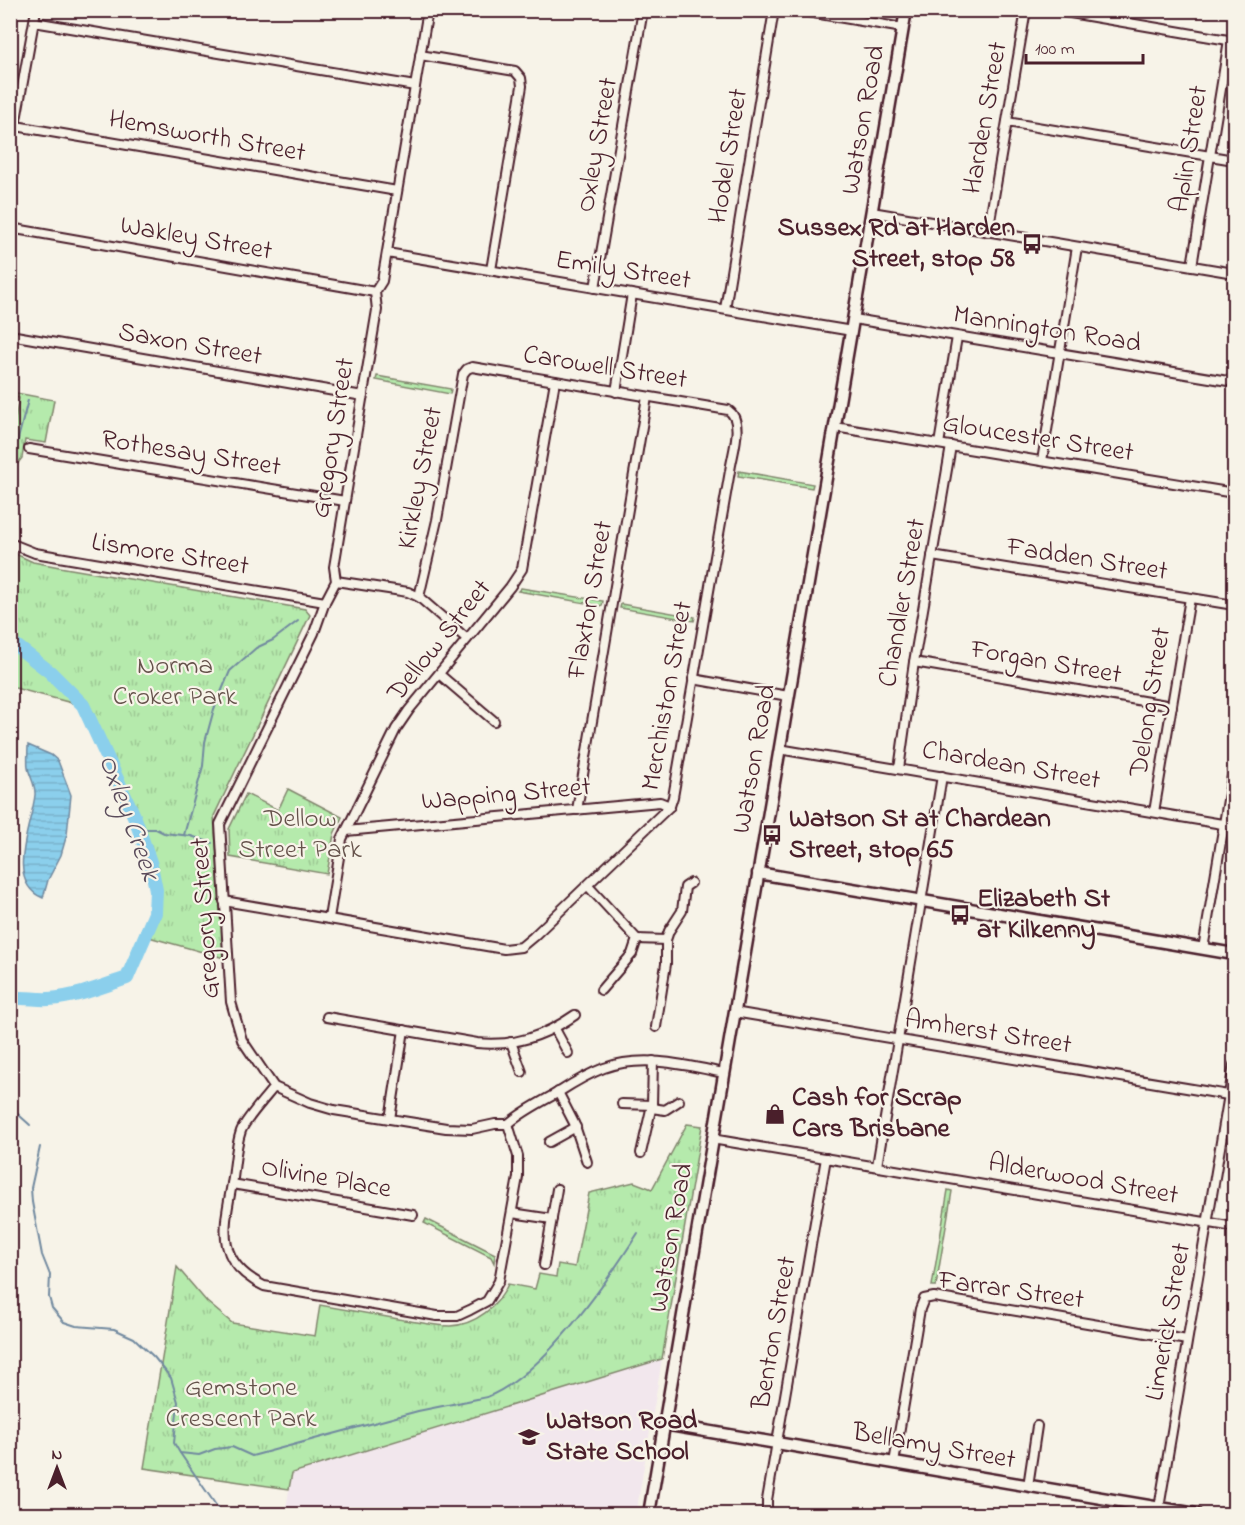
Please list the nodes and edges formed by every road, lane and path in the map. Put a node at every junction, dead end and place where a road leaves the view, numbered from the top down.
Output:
1 (36, 10) edge
2 (428, 10) edge
3 (643, 10) edge
4 (774, 10) edge
5 (796, 10) edge
6 (906, 10) edge
7 (1026, 10) edge
8 (1053, 10) edge
9 (34, 22) junction
10 (903, 28) junction
11 (1232, 40) edge
12 (420, 55) junction
13 (415, 86) junction
14 (1007, 122) junction
15 (13, 125) edge
16 (10, 153) edge
17 (1210, 156) junction
18 (1234, 160) edge
19 (397, 191) junction
20 (872, 212) junction
21 (10, 228) edge
22 (988, 232) junction
23 (1077, 247) junction
24 (387, 253) junction
25 (1192, 266) junction
26 (491, 270) junction
27 (1234, 273) edge
28 (595, 288) junction
29 (375, 292) junction
30 (632, 294) junction
31 (725, 309) junction
32 (854, 319) junction
33 (852, 331) junction
34 (10, 335) edge
35 (957, 336) junction
36 (1059, 354) junction
37 (467, 369) joint
38 (555, 381) junction
39 (1234, 382) edge
40 (616, 392) junction
41 (363, 396) junction
42 (647, 397) junction
43 (734, 414) joint
44 (835, 427) junction
45 (939, 444) junction
46 (951, 446) junction
47 (29, 449) dead end
48 (1042, 461) junction
49 (1234, 493) edge
50 (345, 501) junction
51 (10, 543) edge
52 (932, 556) junction
53 (336, 580) junction
54 (418, 597) junction
55 (1190, 598) junction
56 (325, 602) junction
57 (1234, 605) edge
58 (467, 639) junction
59 (914, 662) junction
60 (439, 674) junction
61 (693, 679) junction
62 (788, 696) junction
63 (1172, 706) junction
64 (494, 721) dead end
65 (779, 749) junction
66 (1234, 764) edge
67 (899, 769) junction
68 (942, 776) junction
69 (670, 806) junction
70 (578, 810) junction
71 (1154, 812) junction
72 (1224, 824) junction
73 (1234, 826) edge
74 (346, 831) junction
75 (758, 873) junction
76 (691, 883) dead end
77 (588, 886) junction
78 (224, 901) junction
79 (922, 901) junction
80 (329, 918) junction
81 (637, 939) junction
82 (666, 940) junction
83 (1203, 949) junction
84 (1234, 954) edge
85 (601, 990) dead end
86 (734, 1012) junction
87 (575, 1015) dead end
88 (327, 1017) dead end
89 (656, 1027) dead end
90 (555, 1029) junction
91 (404, 1030) junction
92 (899, 1040) junction
93 (511, 1042) junction
94 (568, 1053) dead end
95 (653, 1061) junction
96 (1234, 1065) edge
97 (522, 1072) dead end
98 (724, 1072) junction
99 (274, 1087) junction
100 (558, 1092) junction
101 (1232, 1095) edge
102 (679, 1101) dead end
103 (622, 1104) dead end
104 (652, 1106) junction
105 (390, 1119) junction
106 (508, 1125) junction
107 (576, 1127) junction
108 (712, 1139) junction
109 (549, 1142) dead end
110 (641, 1153) dead end
111 (826, 1158) junction
112 (587, 1162) dead end
113 (877, 1166) junction
114 (232, 1184) junction
115 (557, 1189) dead end
116 (512, 1213) junction
117 (413, 1215) dead end
118 (552, 1219) junction
119 (1207, 1222) junction
120 (1234, 1227) edge
121 (544, 1265) dead end
122 (1187, 1340) junction
123 (664, 1424) junction
124 (1037, 1425) dead end
125 (777, 1444) junction
126 (894, 1463) junction
127 (1028, 1486) junction
128 (1159, 1511) edge
129 (649, 1515) edge
130 (767, 1515) edge
131 (1196, 1515) edge

1 - 9 street
2 - 12 street, Gregory Street
3 - 28 street, Oxley Street
4 - 31 street, Hodel Street
5 - 10 street
6 - 10 street, Watson Road
7 - 14 street, Harden Street
8 - 11 street
9 - 13 street
9 - 15 street
10 - 20 street, Watson Road
11 - 17 street, Aplin Street
12 - 13 street, Gregory Street
12 - 26 street
13 - 19 street, Gregory Street
14 - 17 street
14 - 22 street, Harden Street
15 - 16 street
15 - 19 street, Hemsworth Street
17 - 18 street
17 - 25 street, Aplin Street
19 - 24 street, Gregory Street
20 - 22 street
20 - 32 street, Watson Road
21 - 29 street, Wakley Street
22 - 23 street
23 - 25 street
23 - 36 street
24 - 26 street, Emily Street
24 - 29 street, Gregory Street
25 - 27 street
26 - 28 street, Emily Street
28 - 30 street, Emily Street
29 - 41 street, Gregory Street
30 - 31 street, Emily Street
30 - 40 street
31 - 33 street, Emily Street
32 - 33 street, Watson Road
32 - 35 street, Mannington Road
33 - 44 street, Watson Road
34 - 41 street, Saxon Street
35 - 36 street, Mannington Road
35 - 45 street
36 - 39 street, Mannington Road
36 - 48 street
37 - 38 street, Carowell Street
37 - 54 street, Kirkley Street
38 - 40 street, Carowell Street
38 - 58 street, Dellow Street
40 - 42 street, Carowell Street
41 - 50 street, Gregory Street
42 - 43 street, Carowell Street
42 - 70 street, Flaxton Street
43 - 61 street, Merchiston Street
44 - 45 street, Gloucester Street
44 - 62 street, Watson Road
45 - 46 street, Gloucester Street
46 - 48 street, Gloucester Street
46 - 52 street, Chandler Street
47 - 50 street, Rothesay Street
48 - 49 street, Gloucester Street
50 - 53 street, Gregory Street
51 - 56 street, Lismore Street
52 - 55 street, Fadden Street
52 - 59 street, Chandler Street
53 - 54 street
53 - 56 street, Gregory Street
54 - 58 street
55 - 57 street, Fadden Street
55 - 63 street, Delong Street
56 - 78 street, Gregory Street
58 - 60 street, Dellow Street
59 - 63 street, Forgan Street
59 - 67 street, Chandler Street
60 - 64 street
60 - 74 street, Dellow Street
61 - 62 street
61 - 69 street, Merchiston Street
62 - 65 street, Watson Road
63 - 71 street, Delong Street
65 - 67 street, Chardean Street
65 - 75 street, Watson Road
66 - 72 street
67 - 68 street, Chardean Street
68 - 71 street, Chardean Street
68 - 79 street
69 - 70 street, Wapping Street
69 - 77 street, Merchiston Street
70 - 74 street, Wapping Street
71 - 72 street, Chardean Street
72 - 73 street, Chardean Street
72 - 83 street
74 - 80 street, Dellow Street
75 - 79 street
75 - 86 street, Watson Road
76 - 82 street
77 - 80 street, Merchiston Street
77 - 81 street
78 - 80 street, Merchiston Street
78 - 99 street, Gregory Street
79 - 83 street
79 - 92 street
81 - 82 street
81 - 85 street
82 - 89 street
83 - 84 street
86 - 92 street, Amherst Street
86 - 98 street, Watson Road
87 - 90 street
88 - 91 street
90 - 93 street
90 - 94 street
91 - 93 street
91 - 105 street
92 - 101 street, Amherst Street
92 - 113 street
93 - 97 street
95 - 98 street
95 - 100 street
95 - 104 street
96 - 101 street, Limerick Street
98 - 108 street, Watson Road
99 - 105 street
99 - 114 street
100 - 106 street
100 - 107 street
101 - 119 street, Limerick Street
102 - 104 street
103 - 104 street
104 - 110 street
105 - 106 street
106 - 116 street
107 - 109 street
107 - 112 street
108 - 111 street, Alderwood Street
108 - 123 street, Watson Road
111 - 113 street, Alderwood Street
111 - 125 street, Benton Street
113 - 119 street, Alderwood Street
114 - 116 street
114 - 117 street, Olivine Place
115 - 118 street
116 - 118 street
118 - 121 street
119 - 120 street, Alderwood Street
119 - 122 street, Limerick Street
122 - 126 street, Farrar Street
122 - 128 street, Limerick Street
123 - 125 street, Bellamy Street
123 - 129 street, Watson Road
124 - 127 street
125 - 126 street, Bellamy Street
125 - 130 street, Benton Street
126 - 127 street, Bellamy Street
127 - 128 street, Bellamy Street
128 - 131 street, Bellamy Street

